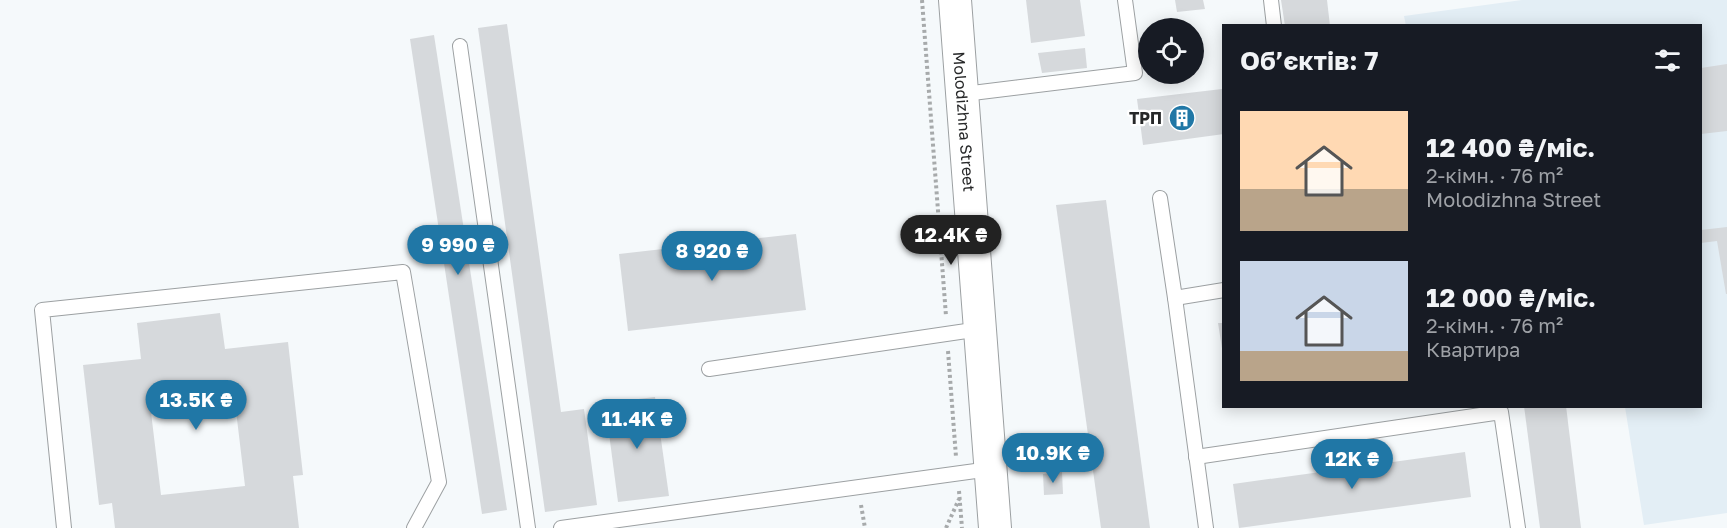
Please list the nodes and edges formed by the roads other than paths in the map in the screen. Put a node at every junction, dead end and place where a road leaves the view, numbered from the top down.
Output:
1 (955, 0) edge
2 (1125, 0) edge
3 (1271, 0) edge
4 (1274, 24) edge
5 (460, 46) dead end
6 (963, 94) junction
7 (1160, 198) dead end
8 (1222, 290) edge
9 (1175, 298) junction
10 (980, 329) junction
11 (709, 369) dead end
12 (1196, 457) junction
13 (990, 469) junction
14 (64, 528) edge
15 (414, 528) edge
16 (528, 528) edge
17 (561, 528) edge
18 (995, 528) edge
19 (1206, 528) edge
20 (1518, 528) edge

1 - 6 street, Molodizhna Street
2 - 6 lane
3 - 4 lane
5 - 16 lane
6 - 10 street, Molodizhna Street
7 - 9 lane
8 - 9 lane
9 - 12 lane
10 - 11 lane
10 - 13 street, Molodizhna Street
12 - 19 lane
12 - 20 lane
13 - 17 lane
13 - 18 street, Molodizhna Street
14 - 15 lane

